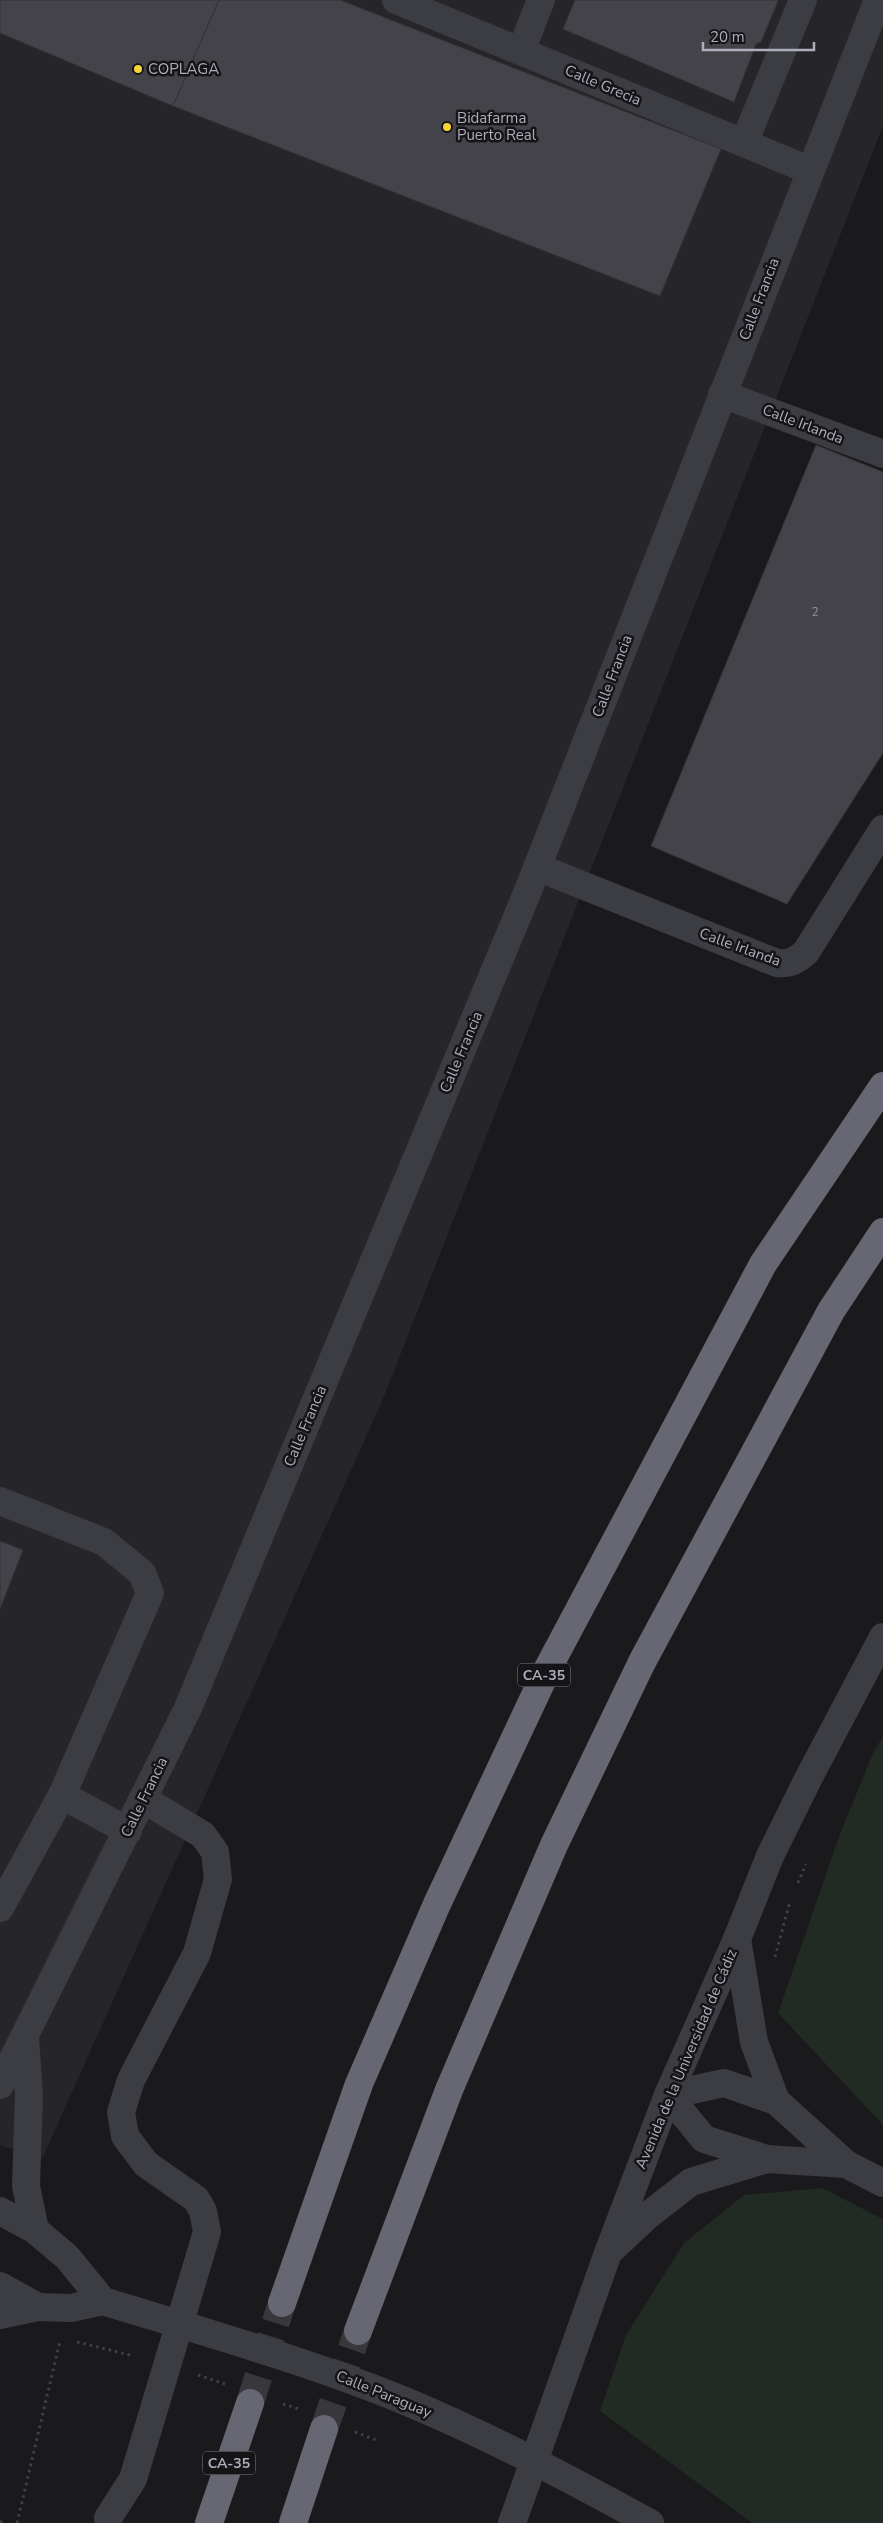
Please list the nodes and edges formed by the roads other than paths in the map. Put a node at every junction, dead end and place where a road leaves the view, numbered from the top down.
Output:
1 (396, 0) edge
2 (541, 0) edge
3 (804, 0) edge
4 (878, 0) edge
5 (521, 51) junction
6 (744, 143) junction
7 (809, 170) junction
8 (722, 394) junction
9 (883, 454) edge
10 (883, 829) edge
11 (537, 867) junction
12 (883, 1086) edge
13 (883, 1232) edge
14 (0, 1501) edge
15 (883, 1637) edge
16 (62, 1795) junction
17 (143, 1798) junction
18 (128, 1830) junction
19 (0, 1908) edge
20 (737, 1939) junction
21 (25, 2039) junction
22 (0, 2085) edge
23 (668, 2095) junction
24 (776, 2101) junction
25 (767, 2159) junction
26 (846, 2164) junction
27 (883, 2183) edge
28 (0, 2211) edge
29 (35, 2230) junction
30 (608, 2253) junction
31 (0, 2286) edge
32 (103, 2301) junction
33 (282, 2303) tunnel mouth
34 (38, 2307) junction
35 (0, 2315) edge
36 (358, 2331) tunnel mouth
37 (250, 2402) tunnel mouth
38 (324, 2429) tunnel mouth
39 (108, 2518) dead end
40 (648, 2522) edge
41 (209, 2523) edge
42 (293, 2523) edge
43 (512, 2523) edge

1 - 5 street, Calle Grecia
2 - 5 street
3 - 6 street
4 - 7 street, Calle Francia
5 - 6 street, Calle Grecia
6 - 7 street, Calle Grecia
7 - 8 street, Calle Francia
8 - 9 street, Calle Irlanda
8 - 11 street, Calle Francia
10 - 11 street, Calle Irlanda
11 - 17 street, Calle Francia
12 - 33 highway, CA-35
13 - 36 highway
14 - 16 street
15 - 20 street, Avenida de la Universidad de Cádiz
16 - 18 street
16 - 19 street
17 - 18 street, Calle Francia
17 - 39 street
18 - 21 street, Calle Francia
20 - 23 street, Avenida de la Universidad de Cádiz
20 - 24 street
21 - 22 street, Calle Francia
21 - 29 street
23 - 24 street
23 - 25 street
23 - 30 street, Avenida de la Universidad de Cádiz
24 - 26 street
25 - 26 street
25 - 30 street
26 - 27 street
28 - 29 street
29 - 32 street
30 - 43 street, Avenida de la Universidad de Cádiz
31 - 34 street
32 - 34 street
32 - 40 street, Calle Paraguay
34 - 35 street
37 - 41 highway, CA-35
38 - 42 highway

